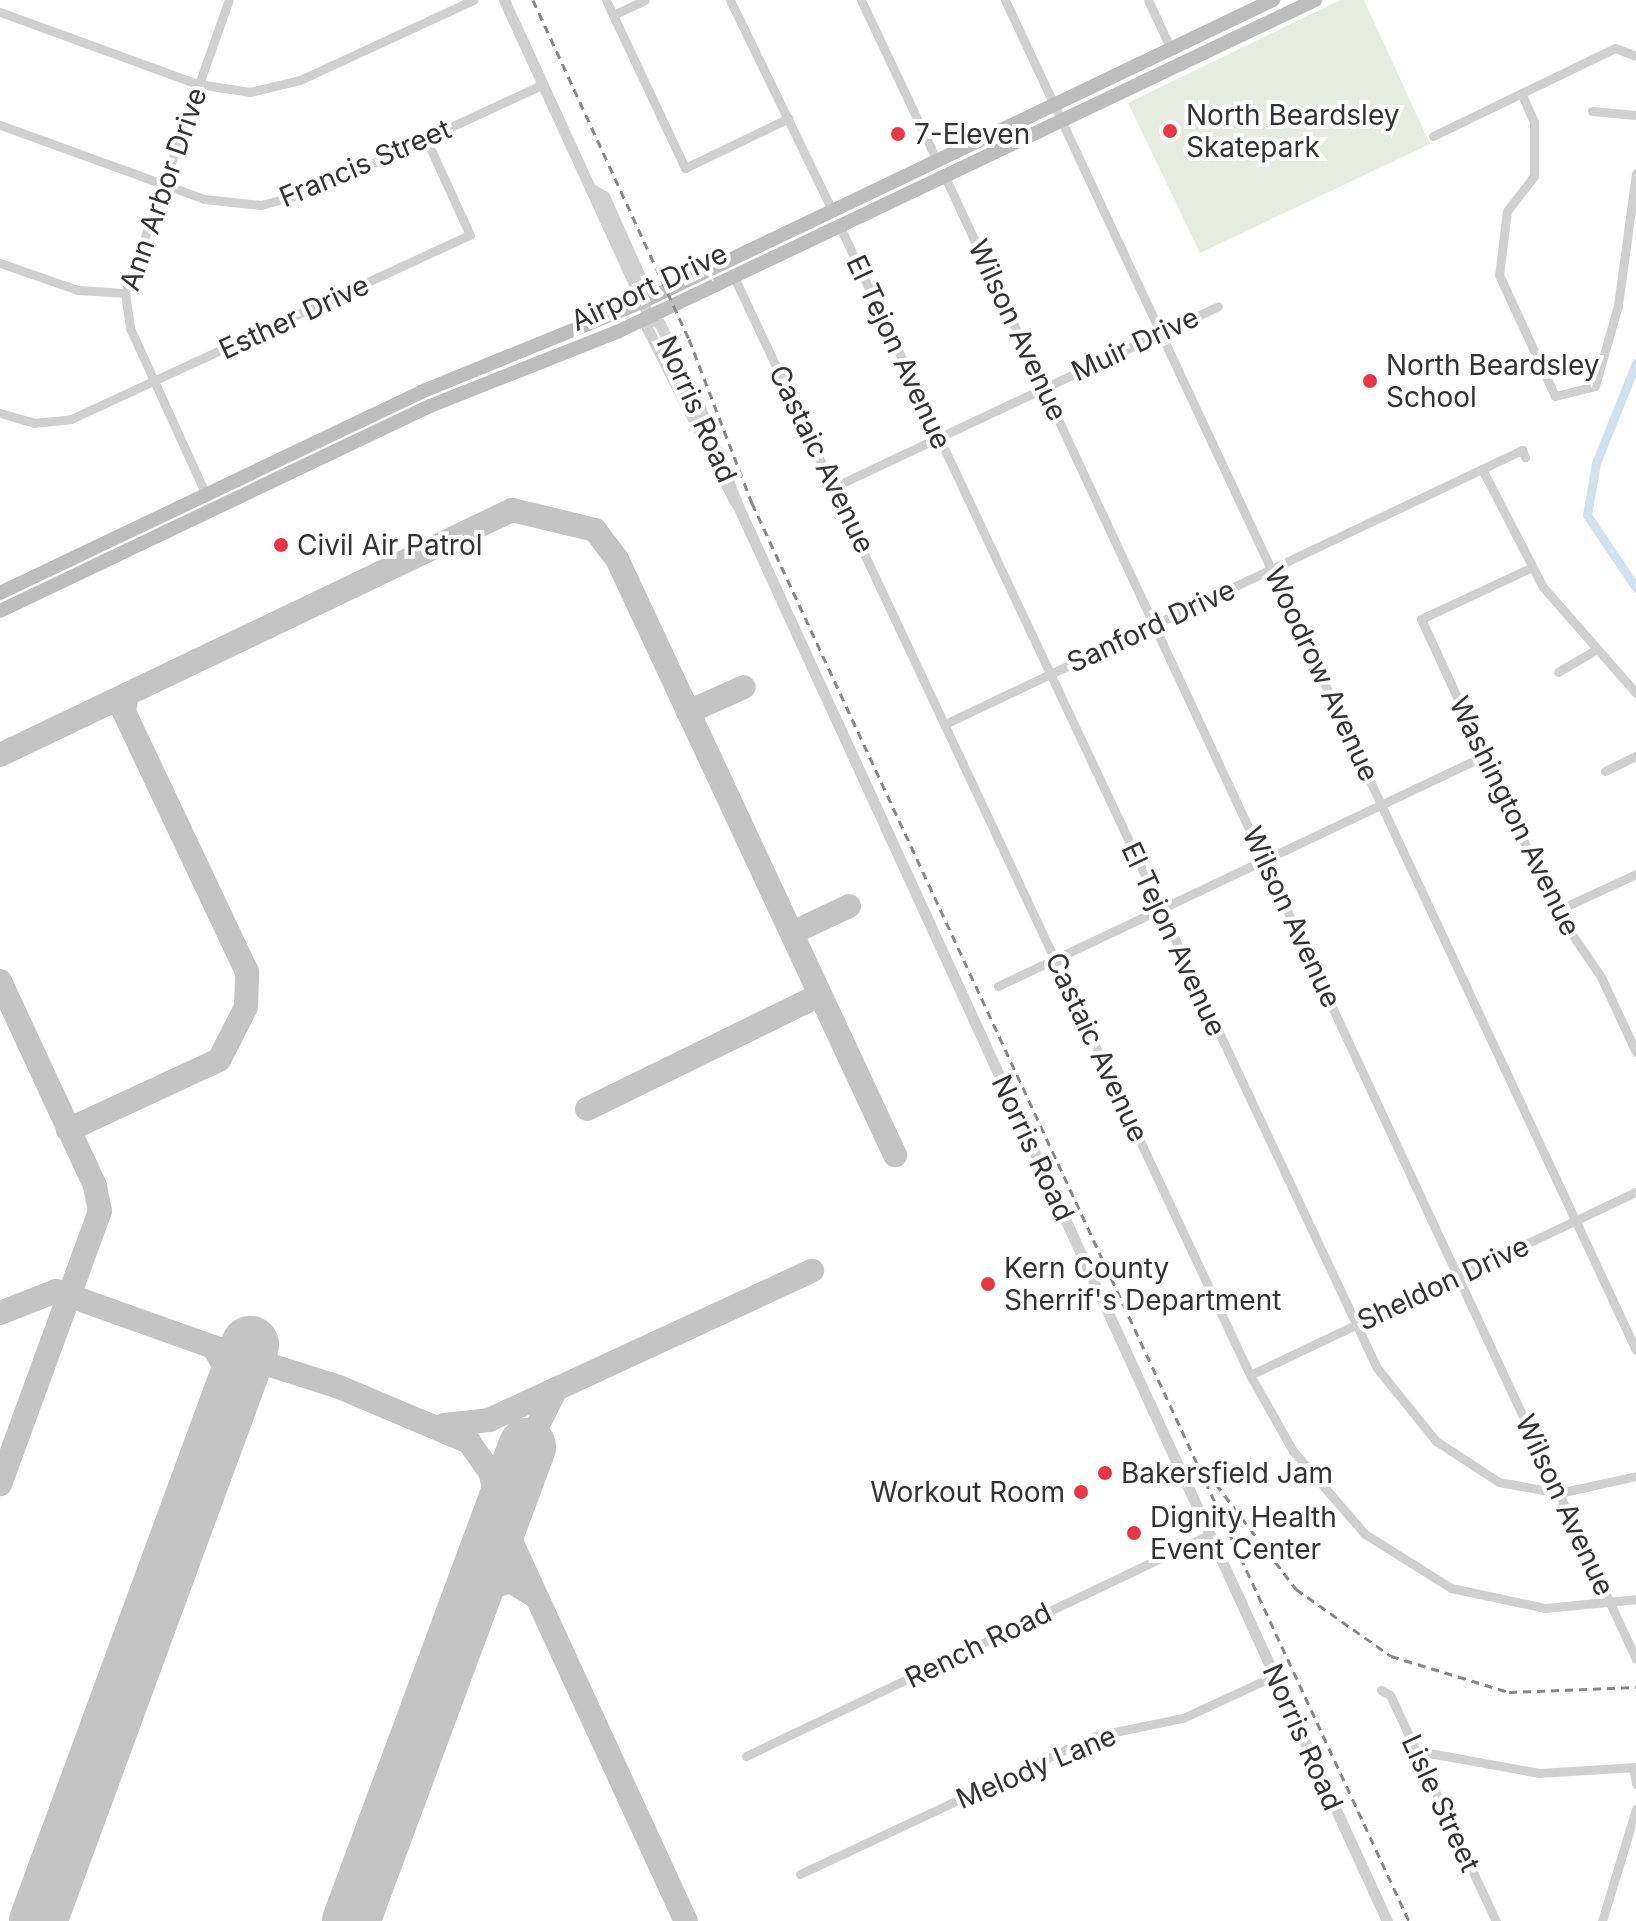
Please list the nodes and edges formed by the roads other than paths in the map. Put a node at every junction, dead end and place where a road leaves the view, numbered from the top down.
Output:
1 (229, 0) edge
2 (473, 0) edge
3 (504, 0) edge
4 (606, 0) edge
5 (645, 0) edge
6 (730, 0) edge
7 (861, 0) edge
8 (1005, 0) edge
9 (1148, 0) edge
10 (1273, 0) edge
11 (1315, 0) edge
12 (0, 12) edge
13 (613, 15) junction
14 (1171, 49) junction
15 (1636, 56) edge
16 (198, 84) junction
17 (543, 84) junction
18 (1522, 95) junction
19 (1054, 104) junction
20 (1592, 111) dead end
21 (1636, 115) edge
22 (789, 118) junction
23 (1062, 121) junction
24 (0, 125) edge
25 (1433, 136) dead end
26 (426, 139) junction
27 (937, 161) junction
28 (1636, 173) edge
29 (945, 177) junction
30 (162, 184) junction
31 (832, 210) junction
32 (840, 227) junction
33 (0, 263) edge
34 (734, 277) junction
35 (125, 293) junction
36 (642, 302) junction
37 (1218, 306) dead end
38 (649, 317) junction
39 (1161, 331) junction
40 (155, 381) junction
41 (1045, 387) junction
42 (0, 413) edge
43 (17, 419) junction
44 (13, 430) dead end
45 (940, 437) junction
46 (1525, 457) dead end
47 (1482, 469) junction
48 (836, 486) junction
49 (206, 494) junction
50 (213, 509) junction
51 (1273, 568) junction
52 (1530, 568) junction
53 (0, 593) edge
54 (0, 611) edge
55 (1156, 623) junction
56 (1597, 649) junction
57 (1558, 672) dead end
58 (1051, 673) junction
59 (1636, 693) edge
60 (947, 723) junction
61 (1484, 756) junction
62 (1636, 756) edge
63 (1605, 771) dead end
64 (1383, 804) junction
65 (1265, 860) junction
66 (1636, 874) edge
67 (1160, 909) junction
68 (1556, 911) junction
69 (1056, 959) junction
70 (998, 986) dead end
71 (1636, 1052) edge
72 (1636, 1192) edge
73 (1576, 1220) junction
74 (1459, 1276) junction
75 (1354, 1325) junction
76 (1636, 1350) edge
77 (1250, 1375) junction
78 (1636, 1476) edge
79 (1559, 1493) junction
80 (1211, 1534) junction
81 (1636, 1599) edge
82 (1611, 1604) junction
83 (1636, 1659) edge
84 (1276, 1675) junction
85 (1381, 1690) dead end
86 (1418, 1751) junction
87 (746, 1756) dead end
88 (1635, 1767) edge
89 (1636, 1784) edge
90 (1636, 1809) edge
91 (800, 1874) dead end
92 (1387, 1921) edge
93 (1496, 1921) edge
94 (1602, 1921) edge

1 - 16 street, Ann Arbor Drive
2 - 16 street
3 - 17 street, Norris Road
4 - 13 street
5 - 13 street
6 - 22 street
7 - 27 street
8 - 19 street, Woodrow Avenue
9 - 14 street
10 - 14 main road, Airport Drive
11 - 23 main road, Airport Drive
12 - 16 street
13 - 22 street
14 - 19 main road, Airport Drive
15 - 18 street
16 - 30 street, Ann Arbor Drive
17 - 26 street, Francis Street
17 - 36 street, Norris Road
18 - 25 street
18 - 28 street
19 - 23 street, Woodrow Avenue
19 - 27 main road, Airport Drive
20 - 21 street
22 - 31 street
23 - 29 main road, Airport Drive
23 - 39 street, Woodrow Avenue
24 - 30 street, Francis Street
26 - 30 street, Francis Street
26 - 40 street, Esther Drive
27 - 31 main road, Airport Drive
29 - 32 main road, Airport Drive
29 - 41 street, Wilson Avenue
30 - 35 street, Ann Arbor Drive
31 - 36 main road, Airport Drive
32 - 34 main road, Airport Drive
32 - 45 street, El Tejon Avenue
33 - 35 street
34 - 38 main road, Airport Drive
34 - 48 street, Castaic Avenue
35 - 40 street, Ann Arbor Drive
36 - 38 street, Norris Road
36 - 49 main road, Airport Drive
37 - 39 street, Muir Drive
38 - 50 main road, Airport Drive
38 - 80 street, Norris Road
39 - 41 street, Muir Drive
39 - 51 street, Woodrow Avenue
40 - 43 street, Esther Drive
40 - 49 street, Ann Arbor Drive
41 - 45 street, Muir Drive
41 - 55 street, Wilson Avenue
42 - 43 street, Esther Drive
43 - 44 street
45 - 48 street, Muir Drive
45 - 58 street, El Tejon Avenue
46 - 47 street, Sanford Drive
47 - 51 street, Sanford Drive
47 - 52 street
48 - 60 street, Castaic Avenue
49 - 50 street, Ann Arbor Drive
49 - 53 main road, Airport Drive
50 - 54 main road, Airport Drive
51 - 55 street, Sanford Drive
51 - 64 street, Woodrow Avenue
52 - 56 street
52 - 61 street, Washington Avenue
55 - 58 street, Sanford Drive
55 - 65 street, Wilson Avenue
56 - 57 street
56 - 59 street
58 - 60 street, Sanford Drive
58 - 67 street, El Tejon Avenue
60 - 69 street, Castaic Avenue
61 - 64 street
61 - 68 street, Washington Avenue
62 - 63 street
64 - 65 street
64 - 73 street, Woodrow Avenue
65 - 67 street
65 - 74 street, Wilson Avenue
66 - 68 street
67 - 69 street
67 - 75 street, El Tejon Avenue
68 - 71 street, Washington Avenue
69 - 70 street
69 - 77 street, Castaic Avenue
72 - 73 street, Sheldon Drive
73 - 74 street, Sheldon Drive
73 - 76 street, Woodrow Avenue
74 - 75 street, Sheldon Drive
74 - 79 street, Wilson Avenue
75 - 77 street, Sheldon Drive
75 - 79 street, El Tejon Avenue
77 - 82 street, Castaic Avenue
78 - 79 street, El Tejon Avenue
79 - 82 street, Wilson Avenue
80 - 84 street, Norris Road
80 - 87 street, Rench Road
81 - 82 street, Castaic Avenue
82 - 83 street, Wilson Avenue
84 - 91 street, Melody Lane
84 - 92 street, Norris Road
85 - 86 street, Lisle Street
86 - 88 street
86 - 93 street, Lisle Street
88 - 89 street
90 - 94 street

